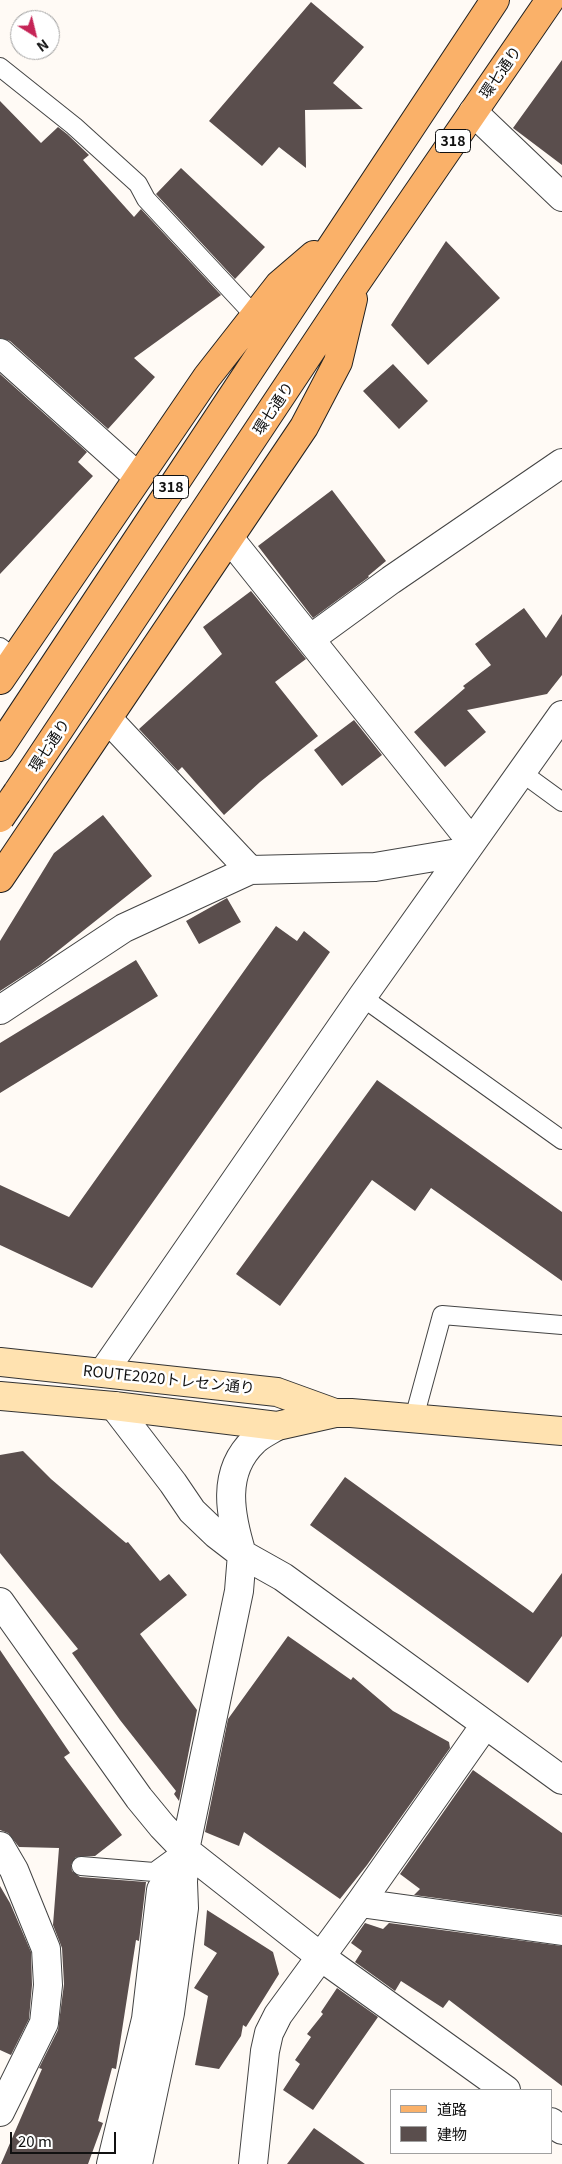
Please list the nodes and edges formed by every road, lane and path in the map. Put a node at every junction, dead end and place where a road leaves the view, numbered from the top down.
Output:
1 (495, 0) edge
2 (550, 0) edge
3 (0, 67) edge
4 (473, 112) junction
5 (562, 196) edge
6 (343, 229) junction
7 (356, 283) junction
8 (255, 316) junction
9 (0, 353) edge
10 (562, 463) edge
11 (138, 477) junction
12 (230, 539) junction
13 (310, 639) junction
14 (5, 662) edge
15 (562, 715) edge
16 (108, 719) junction
17 (0, 747) edge
18 (521, 772) junction
19 (562, 802) edge
20 (0, 818) edge
21 (468, 847) junction
22 (250, 870) junction
23 (0, 878) edge
24 (362, 997) junction
25 (0, 1010) edge
26 (562, 1140) edge
27 (562, 1325) edge
28 (0, 1362) edge
29 (104, 1372) junction
30 (0, 1396) edge
31 (114, 1406) junction
32 (335, 1413) junction
33 (414, 1418) junction
34 (277, 1426) junction
35 (562, 1431) edge
36 (242, 1554) junction
37 (0, 1602) edge
38 (485, 1726) junction
39 (562, 1780) edge
40 (0, 1846) edge
41 (185, 1850) junction
42 (81, 1866) dead end
43 (360, 1903) junction
44 (562, 1931) edge
45 (321, 1957) junction
46 (505, 2089) edge
47 (0, 2112) edge
48 (112, 2164) edge
49 (138, 2164) edge
50 (253, 2164) edge

1 - 6 main road, 318
2 - 4 main road, 環七通り / 318
3 - 8 lane
4 - 5 street
4 - 7 main road, 環七通り / 318
6 - 8 main road
6 - 17 main road, 318
7 - 12 main road
7 - 20 main road, 環七通り / 318, bridge
8 - 11 main road
9 - 11 street
10 - 13 street
11 - 14 main road
12 - 13 street
12 - 16 main road
13 - 21 street
15 - 18 street
16 - 22 street
16 - 23 main road
18 - 19 lane
18 - 21 street
21 - 22 street
21 - 24 street
22 - 25 street
24 - 26 lane
24 - 29 street
27 - 33 lane
28 - 29 main road, ROUTE2020トレセン通り
29 - 32 main road, ROUTE2020トレセン通り
30 - 31 main road, ROUTE2020トレセン通り
31 - 34 main road, ROUTE2020トレセン通り
31 - 36 street
32 - 33 main road, ROUTE2020トレセン通り
32 - 34 main road, ROUTE2020トレセン通り
33 - 35 main road, ROUTE2020トレセン通り
34 - 36 street
36 - 38 street
36 - 41 street
37 - 41 street
38 - 39 street
38 - 43 street
40 - 47 street
41 - 42 lane
41 - 45 street
41 - 48 street
41 - 49 street
43 - 44 street
43 - 45 street
45 - 46 street
45 - 50 street

